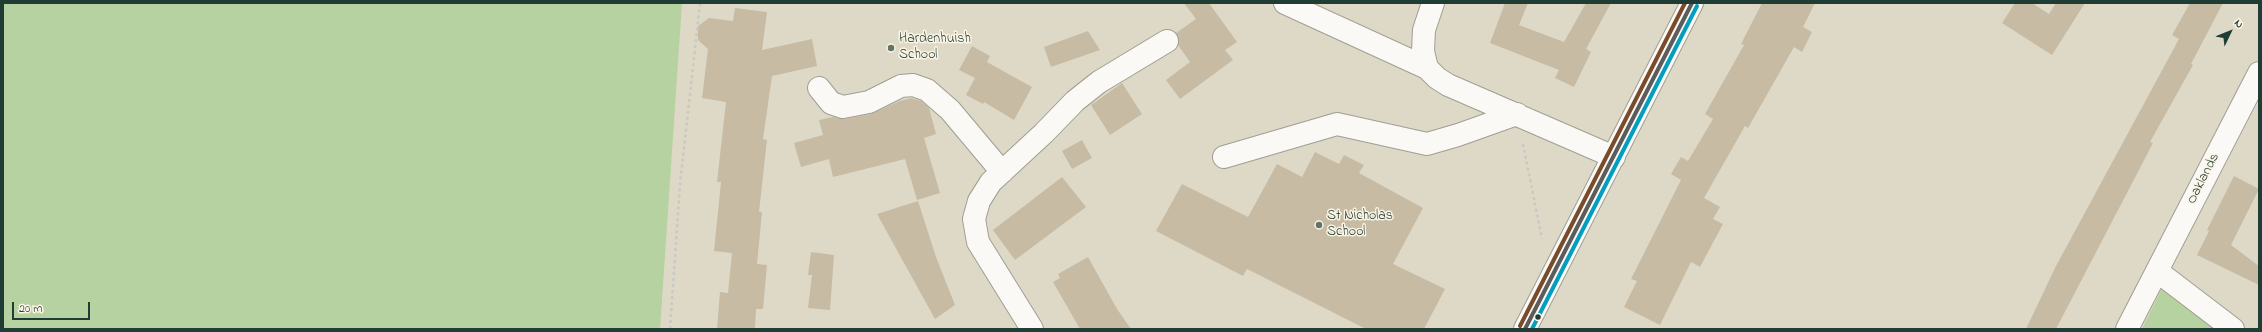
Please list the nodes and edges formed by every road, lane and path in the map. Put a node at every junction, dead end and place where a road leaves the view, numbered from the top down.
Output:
1 (700, 3) edge
2 (1285, 3) edge
3 (1433, 3) edge
4 (1692, 3) edge
5 (1167, 41) dead end
6 (1427, 68) junction
7 (2257, 84) edge
8 (819, 88) dead end
9 (1517, 114) junction
10 (1224, 157) dead end
11 (1614, 157) junction
12 (1002, 172) junction
13 (1543, 242) dead end
14 (2157, 271) junction
15 (670, 329) edge
16 (1032, 329) edge
17 (1526, 329) edge
18 (2127, 329) edge
19 (2233, 329) edge

1 - 15 path
2 - 6 street
3 - 6 street
4 - 11 street
5 - 12 street
6 - 9 street
7 - 14 street, Oaklands
8 - 12 street
9 - 10 street
9 - 11 street
9 - 13 path
11 - 17 street
12 - 16 street
14 - 18 street, Oaklands
14 - 19 street

